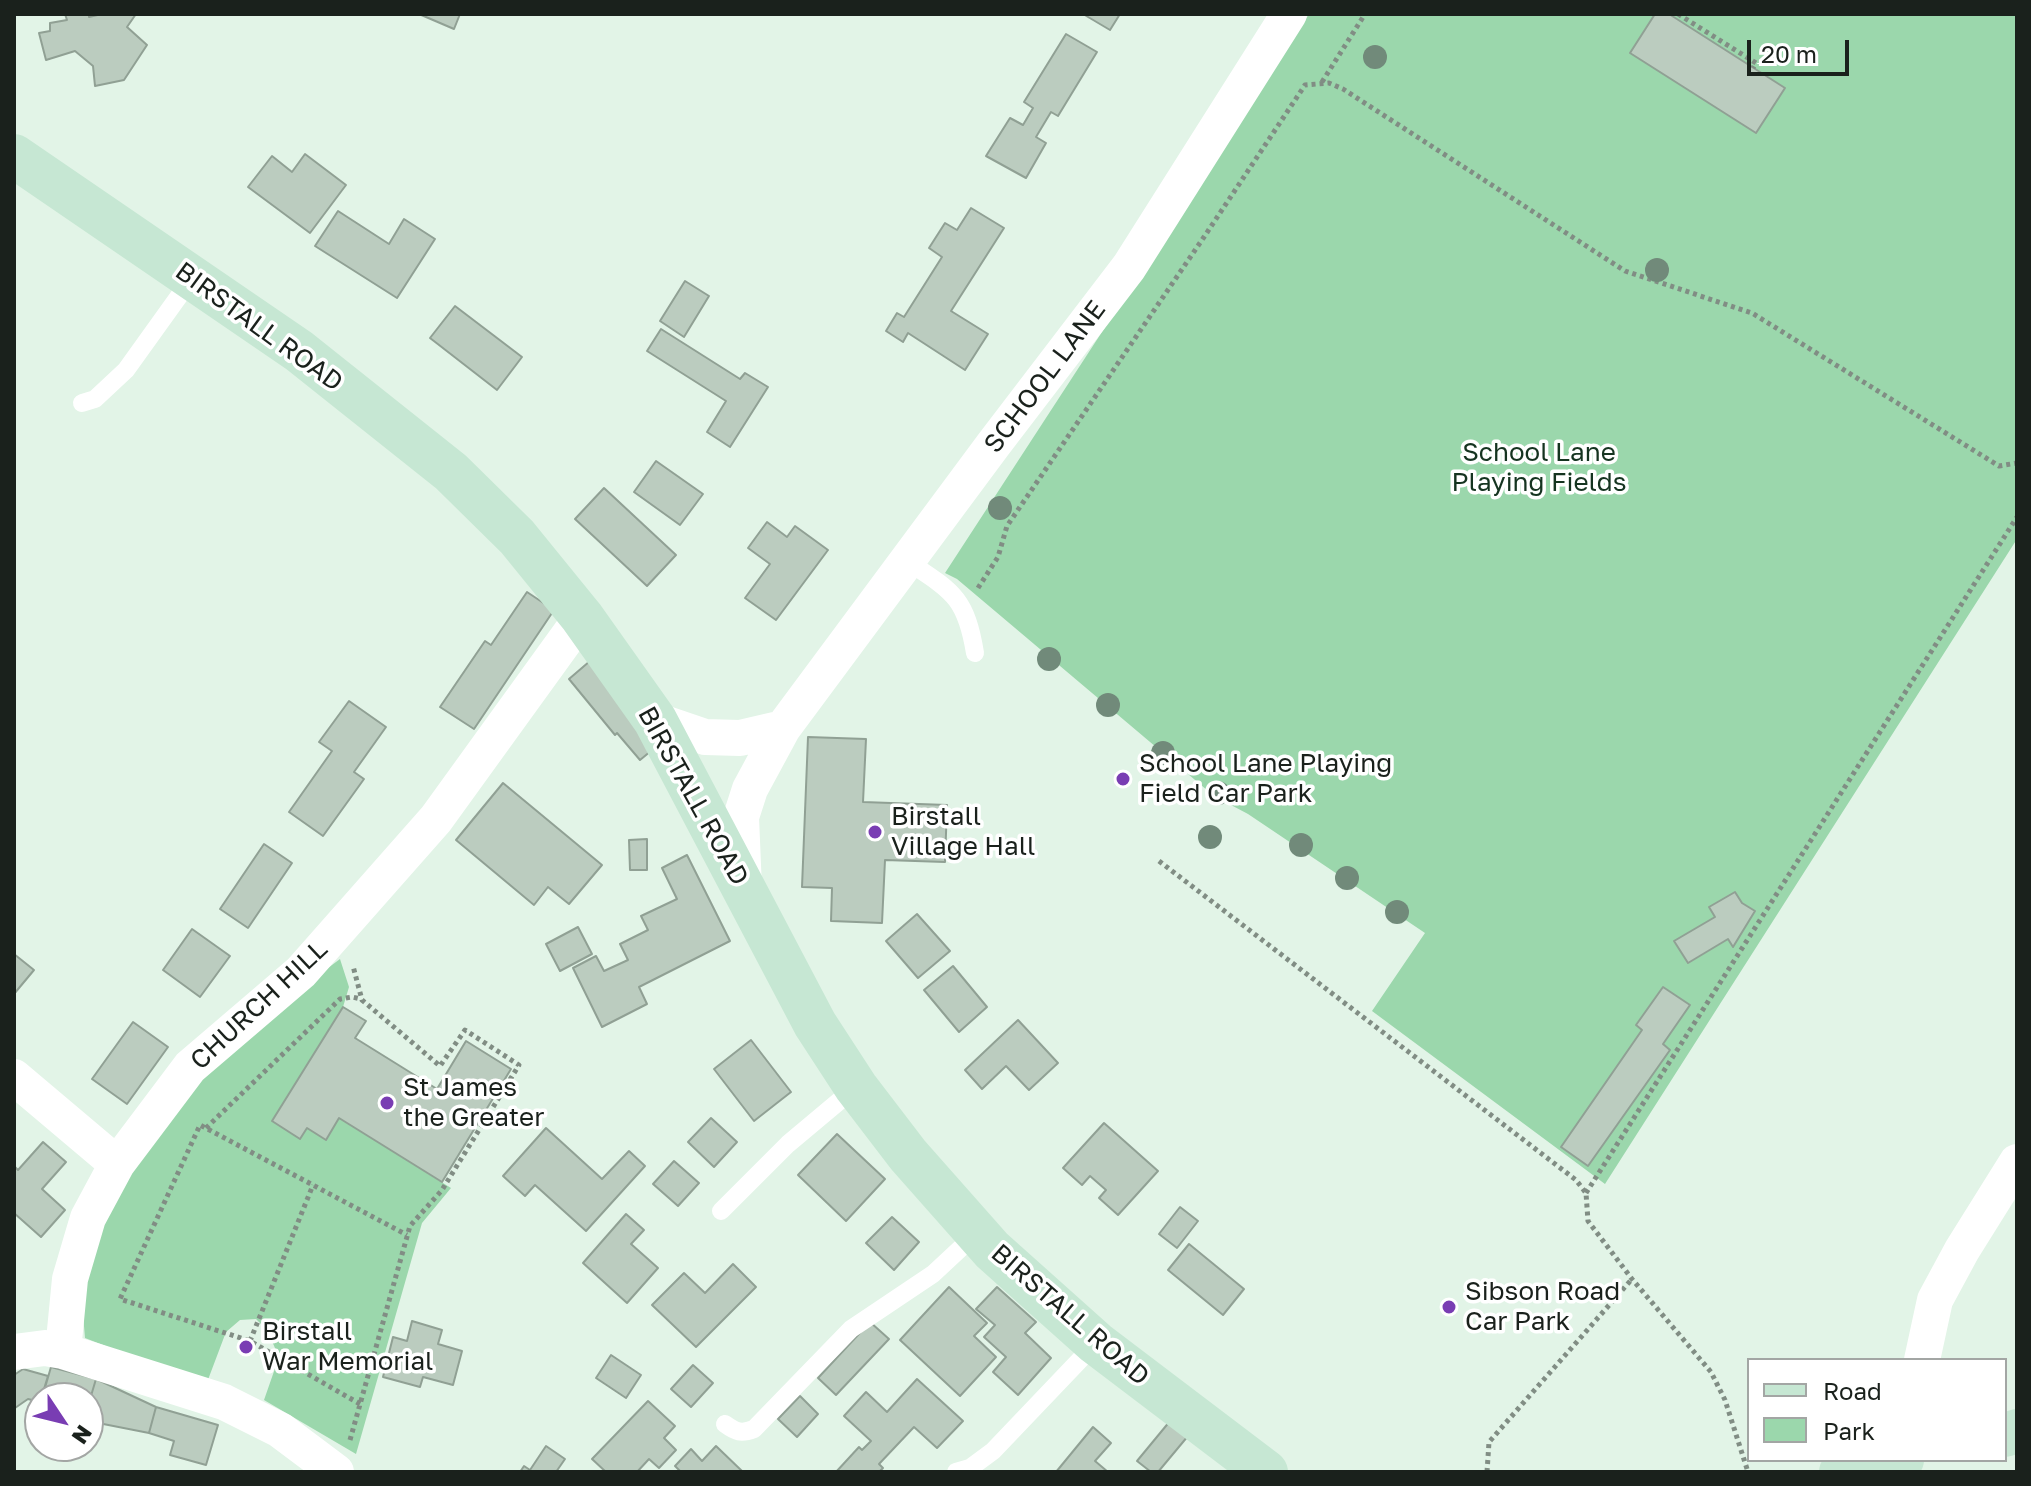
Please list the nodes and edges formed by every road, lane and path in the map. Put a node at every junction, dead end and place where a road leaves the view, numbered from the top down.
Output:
1 (1289, 14) edge
2 (1365, 14) edge
3 (1678, 14) edge
4 (1753, 68) dead end
5 (1322, 82) dead end
6 (14, 156) edge
7 (192, 278) junction
8 (82, 403) dead end
9 (2017, 463) edge
10 (2017, 517) edge
11 (907, 561) junction
12 (963, 607) junction
13 (582, 617) junction
14 (975, 653) dead end
15 (655, 720) junction
16 (783, 728) junction
17 (1159, 861) dead end
18 (744, 890) junction
19 (341, 927) junction
20 (362, 1000) junction
21 (14, 1077) edge
22 (856, 1087) junction
23 (206, 1128) junction
24 (2017, 1162) edge
25 (117, 1164) junction
26 (313, 1185) junction
27 (1586, 1193) junction
28 (721, 1211) dead end
29 (977, 1233) junction
30 (407, 1235) junction
31 (1632, 1279) junction
32 (250, 1341) junction
33 (1096, 1343) junction
34 (63, 1351) junction
35 (14, 1352) edge
36 (1922, 1358) edge
37 (360, 1404) junction
38 (725, 1424) dead end
39 (342, 1458) edge
40 (1892, 1462) edge
41 (956, 1472) edge
42 (1266, 1472) edge
43 (1487, 1472) edge
44 (1748, 1472) edge
45 (1841, 1472) edge

1 - 11 street, SCHOOL LANE
2 - 5 path
3 - 4 path
6 - 7 street, BIRSTALL ROAD
7 - 8 lane
7 - 13 street, BIRSTALL ROAD
9 - 12 path
10 - 27 path
11 - 12 lane
11 - 16 street, SCHOOL LANE
12 - 14 lane
13 - 15 street, BIRSTALL ROAD
13 - 19 street, CHURCH HILL
15 - 16 street
15 - 18 street, BIRSTALL ROAD
16 - 18 street, SCHOOL LANE
17 - 27 path
18 - 22 street, BIRSTALL ROAD
19 - 20 path
19 - 25 street, CHURCH HILL
20 - 23 path
20 - 30 path
21 - 25 street
22 - 28 lane
22 - 29 street, BIRSTALL ROAD
23 - 26 path
23 - 32 path
24 - 36 street
25 - 34 street, CHURCH HILL
26 - 30 path
26 - 32 path
27 - 31 path
29 - 33 street, BIRSTALL ROAD
29 - 38 lane
30 - 37 path
31 - 43 path
31 - 44 path
32 - 37 path
33 - 41 lane
33 - 42 street, BIRSTALL ROAD
34 - 35 street
34 - 39 street
37 - 39 path
40 - 45 street

